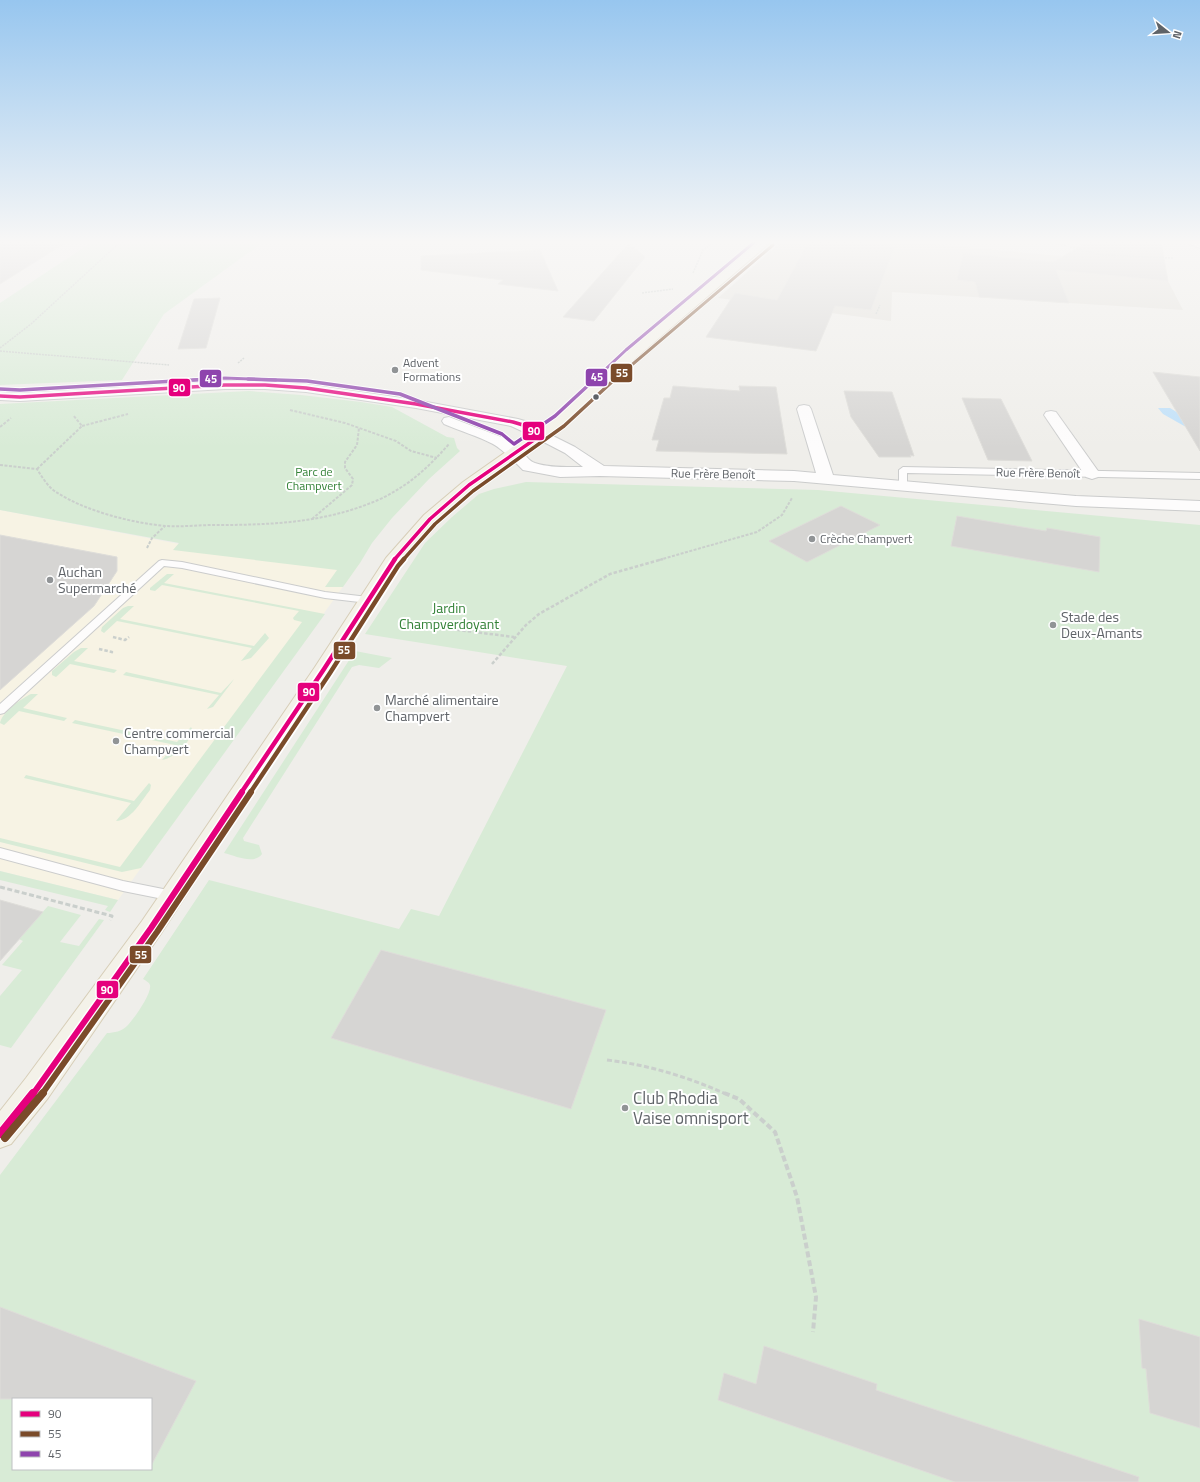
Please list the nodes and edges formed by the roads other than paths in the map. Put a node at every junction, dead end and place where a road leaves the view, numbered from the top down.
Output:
1 (686, 309) edge
2 (0, 396) edge
3 (398, 401) junction
4 (804, 409) dead end
5 (1051, 415) dead end
6 (541, 435) junction
7 (514, 453) junction
8 (600, 471) junction
9 (1092, 474) junction
10 (1200, 476) edge
11 (826, 478) junction
12 (903, 485) junction
13 (1076, 501) junction
14 (1200, 506) edge
15 (1200, 517) edge
16 (368, 600) junction
17 (0, 710) edge
18 (0, 853) edge
19 (173, 896) junction
20 (0, 1134) edge

1 - 6 main road
2 - 3 street
3 - 6 street
3 - 7 street, Rue Frère Benoît
4 - 11 street
5 - 9 street, Rue Frère Benoît
6 - 7 main road
6 - 8 street
7 - 8 street, Rue Frère Benoît
7 - 16 main road
8 - 11 street, Rue Frère Benoît
9 - 10 lane, Rue Frère Benoît
9 - 12 lane, Rue Frère Benoît
11 - 12 street, Rue Frère Benoît
12 - 13 street, Rue Frère Benoît
13 - 14 street, Rue Frère Benoît
13 - 15 street, Rue Frère Benoît
16 - 17 lane
16 - 19 main road
18 - 19 lane
19 - 20 main road

